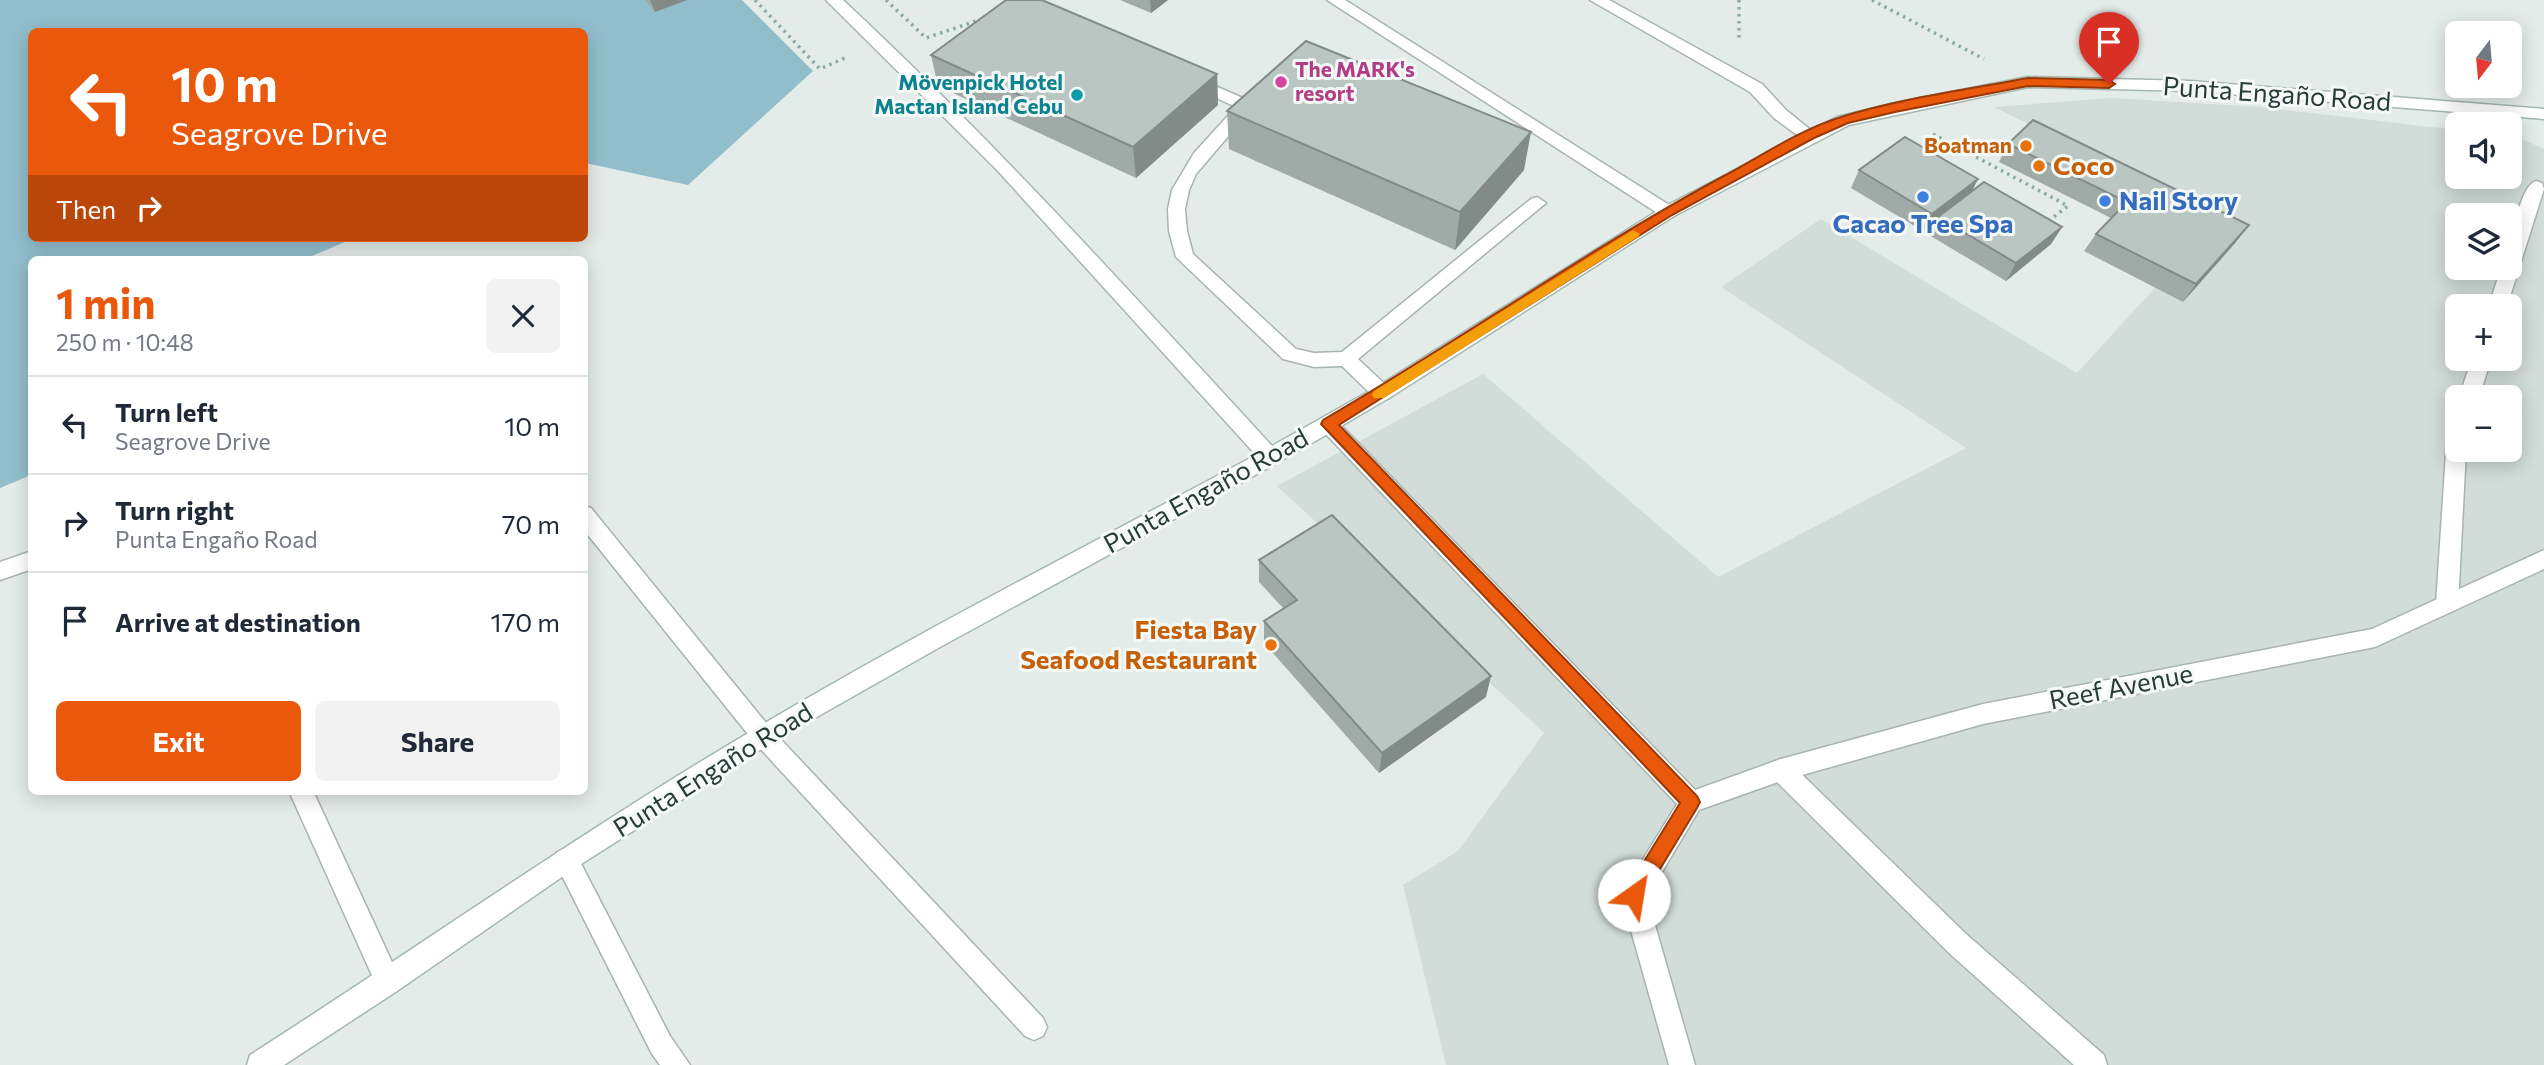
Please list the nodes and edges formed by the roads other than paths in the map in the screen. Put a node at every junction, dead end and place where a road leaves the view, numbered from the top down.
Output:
1 (834, 0) edge
2 (1335, 0) edge
3 (1598, 0) edge
4 (1172, 71) edge
5 (2544, 114) edge
6 (1810, 135) junction
7 (2536, 187) dead end
8 (1537, 203) dead end
9 (1668, 212) junction
10 (2502, 294) edge
11 (1346, 359) junction
12 (1382, 393) junction
13 (1328, 424) junction
14 (1270, 457) junction
15 (2456, 462) edge
16 (588, 519) edge
17 (2544, 559) edge
18 (28, 561) edge
19 (0, 571) edge
20 (2447, 604) junction
21 (763, 736) junction
22 (1781, 770) junction
23 (303, 795) edge
24 (1691, 802) junction
25 (566, 860) junction
26 (388, 982) junction
27 (1034, 1027) dead end
28 (260, 1065) edge
29 (677, 1065) edge
30 (1682, 1065) edge
31 (2094, 1065) edge

1 - 14 street
2 - 9 street
3 - 6 street
4 - 11 street
5 - 6 street, Punta Engaño Road
6 - 9 street, Punta Engaño Road
7 - 10 street
8 - 11 street
9 - 12 street, Punta Engaño Road
11 - 12 street
12 - 13 street, Punta Engaño Road
13 - 14 street, Punta Engaño Road
13 - 24 street
14 - 21 street, Punta Engaño Road
15 - 20 street
16 - 21 street
17 - 20 street, Reef Avenue
18 - 19 street
20 - 22 street, Reef Avenue
21 - 25 street, Punta Engaño Road
21 - 27 street
22 - 24 street, Reef Avenue
22 - 31 street
23 - 26 street
24 - 30 street
25 - 26 street, Punta Engaño Road
25 - 29 street
26 - 28 street, Punta Engaño Road

